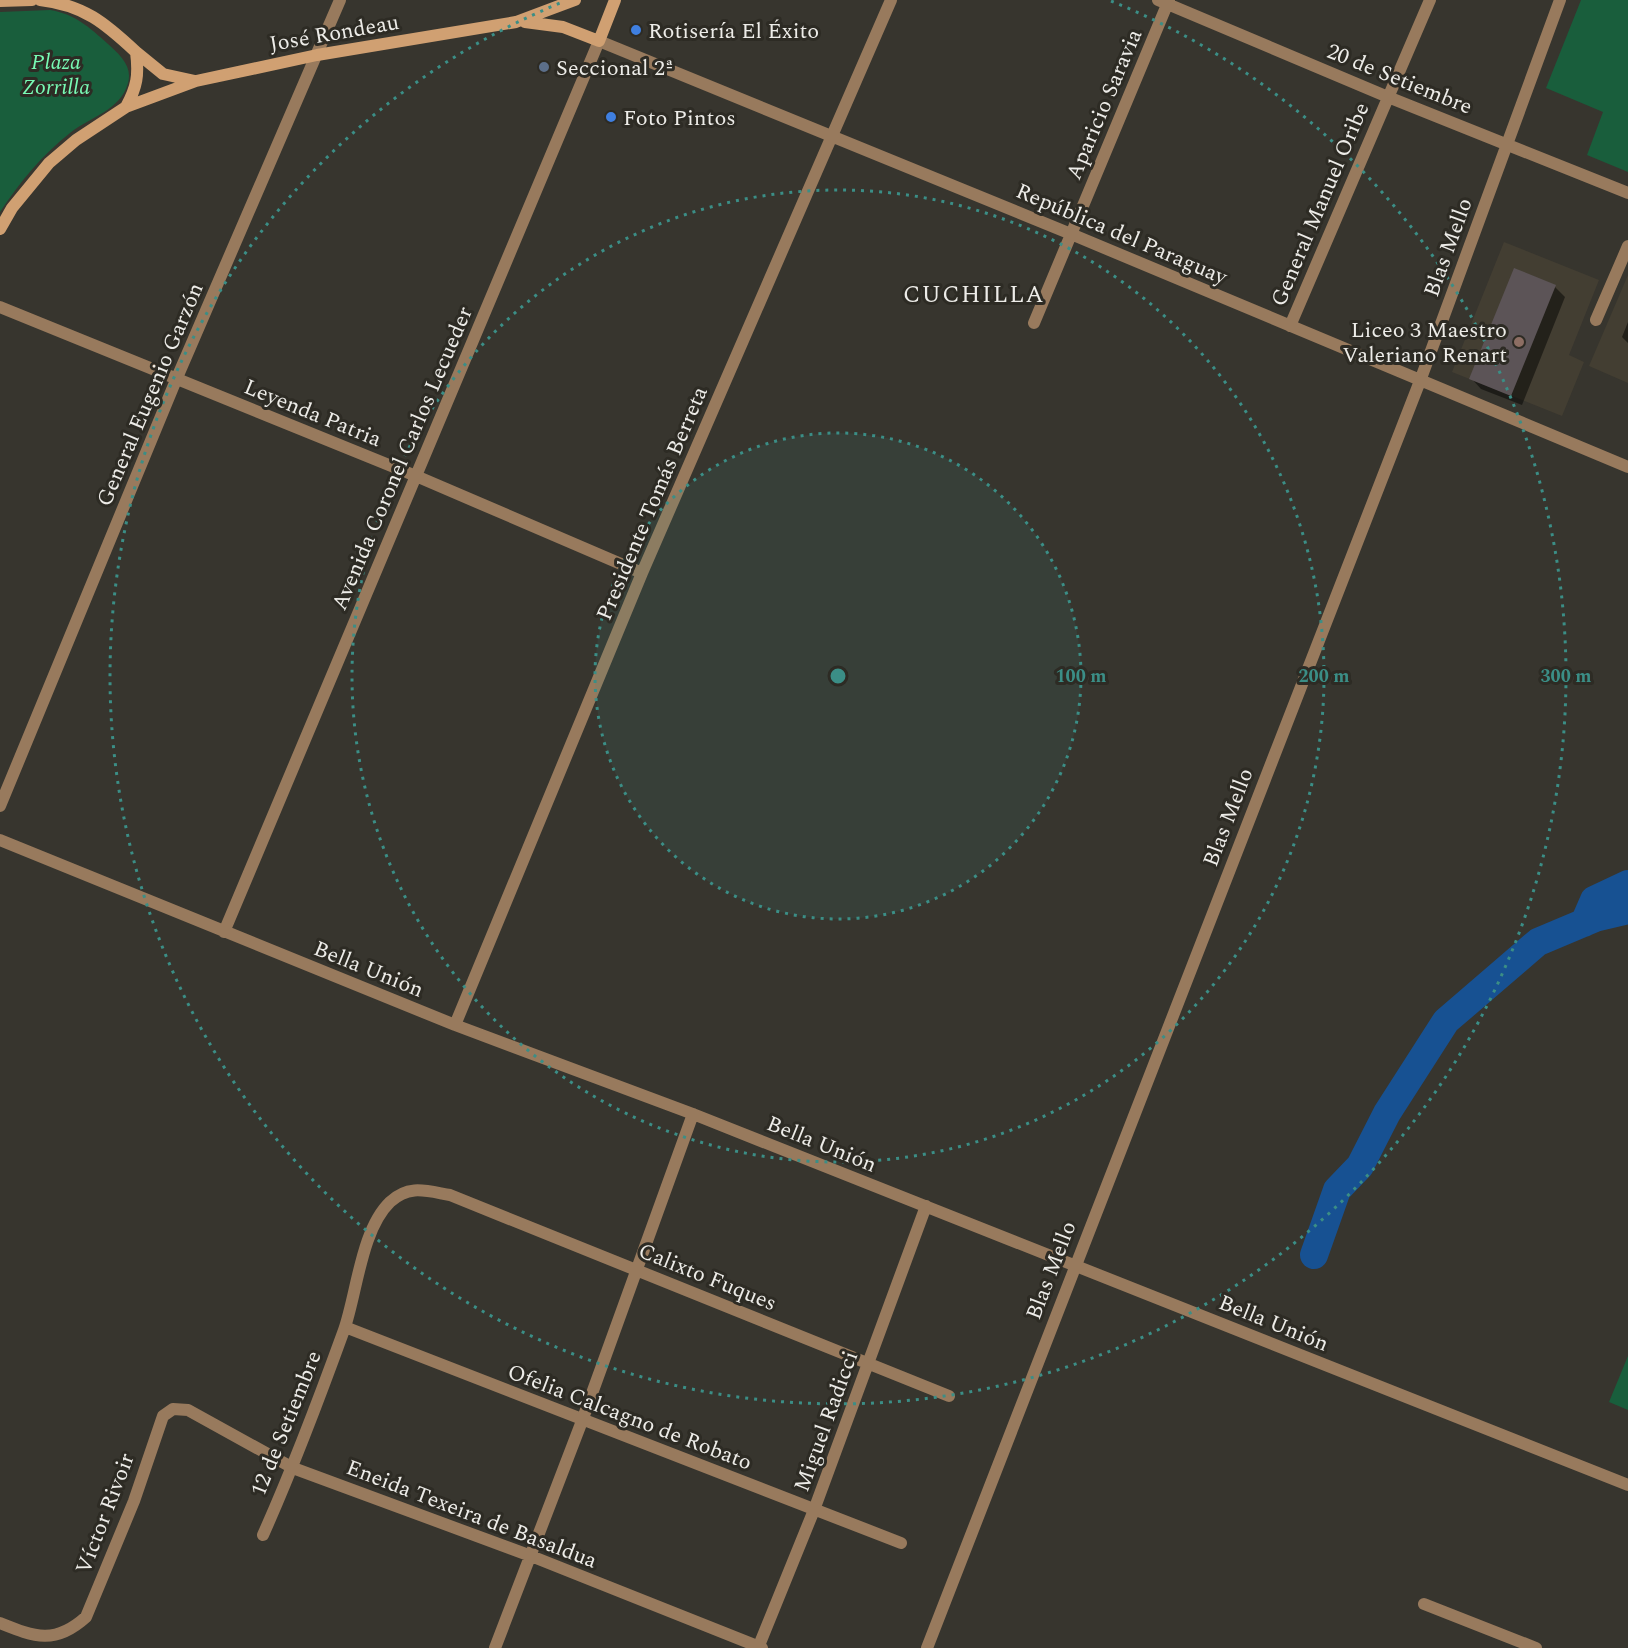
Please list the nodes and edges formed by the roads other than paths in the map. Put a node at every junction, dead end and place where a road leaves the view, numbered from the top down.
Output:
1 (32, 0) edge
2 (40, 0) edge
3 (340, 0) edge
4 (575, 0) edge
5 (615, 0) edge
6 (891, 0) edge
7 (1430, 0) edge
8 (1560, 0) edge
9 (0, 1) edge
10 (66, 1) edge
11 (1165, 1) edge
12 (516, 22) junction
13 (599, 41) junction
14 (136, 52) junction
15 (317, 55) junction
16 (196, 81) junction
17 (1388, 97) junction
18 (126, 106) junction
19 (832, 136) junction
20 (1506, 144) junction
21 (1628, 193) edge
22 (0, 229) edge
23 (1071, 234) junction
24 (1628, 246) edge
25 (0, 307) edge
26 (1596, 320) dead end
27 (1034, 323) dead end
28 (1290, 326) junction
29 (176, 380) junction
30 (1420, 381) junction
31 (1628, 467) edge
32 (416, 476) junction
33 (642, 573) junction
34 (0, 806) edge
35 (0, 840) edge
36 (224, 932) junction
37 (455, 1025) junction
38 (693, 1114) junction
39 (926, 1206) junction
40 (1075, 1265) junction
41 (636, 1269) junction
42 (345, 1327) junction
43 (868, 1363) junction
44 (949, 1396) dead end
45 (173, 1409) joint
46 (582, 1420) junction
47 (293, 1467) junction
48 (1628, 1485) edge
49 (814, 1509) junction
50 (263, 1535) dead end
51 (901, 1543) dead end
52 (531, 1556) junction
53 (1424, 1604) dead end
54 (0, 1623) edge
55 (500, 1646) edge
56 (759, 1648) edge
57 (927, 1648) edge
58 (1536, 1648) edge

1 - 9 main road
2 - 10 main road
3 - 15 street, General Eugenio Garzón
4 - 12 main road, José Rondeau
5 - 13 main road, Avenida Coronel Carlos Lecueder
6 - 19 street, Presidente Tomás Berreta
7 - 17 street, General Manuel Oribe
8 - 20 street, Blas Mello
10 - 14 main road, José Rondeau
11 - 17 street, 20 de Setiembre
11 - 23 street, Aparicio Saravia
12 - 13 main road, José Rondeau
12 - 15 main road, José Rondeau
13 - 19 street, República del Paraguay
13 - 32 street, Avenida Coronel Carlos Lecueder
14 - 16 main road, José Rondeau
14 - 18 main road
15 - 16 main road, José Rondeau
15 - 29 street, General Eugenio Garzón
16 - 18 main road, José Rondeau
17 - 20 street, 20 de Setiembre
17 - 28 street, General Manuel Oribe
18 - 22 main road, José Rondeau
19 - 23 street, República del Paraguay
19 - 33 street, Presidente Tomás Berreta
20 - 21 street, 20 de Setiembre
20 - 30 street, Blas Mello
23 - 27 street, Aparicio Saravia
23 - 28 street, República del Paraguay
24 - 26 street
25 - 29 street, Leyenda Patria
28 - 30 street, República del Paraguay
29 - 32 street, Leyenda Patria
29 - 34 street, General Eugenio Garzón
30 - 31 street, República del Paraguay
30 - 40 street, Blas Mello
32 - 33 street, Leyenda Patria
32 - 36 street, Avenida Coronel Carlos Lecueder
33 - 37 street, Presidente Tomás Berreta
35 - 36 street, Bella Unión
36 - 37 street, Bella Unión
37 - 38 street, Bella Unión
38 - 39 street, Bella Unión
38 - 41 street
39 - 40 street, Bella Unión
39 - 43 street, Miguel Radicci
40 - 48 street, Bella Unión
40 - 57 street, Blas Mello
41 - 42 street, Calixto Fuques
41 - 43 street, Calixto Fuques
41 - 46 street
42 - 46 street, Ofelia Calcagno de Robato
42 - 47 street, 12 de Setiembre
43 - 44 street, Calixto Fuques
43 - 49 street, Miguel Radicci
45 - 47 street, Eneida Texeira de Basaldua
45 - 54 street, Víctor Rivoir
46 - 49 street, Ofelia Calcagno de Robato
46 - 52 street
47 - 50 street, 12 de Setiembre
47 - 52 street, Eneida Texeira de Basaldua
49 - 51 street, Ofelia Calcagno de Robato
49 - 56 street, Miguel Radicci
52 - 55 street
52 - 56 street, Eneida Texeira de Basaldua
53 - 58 street

